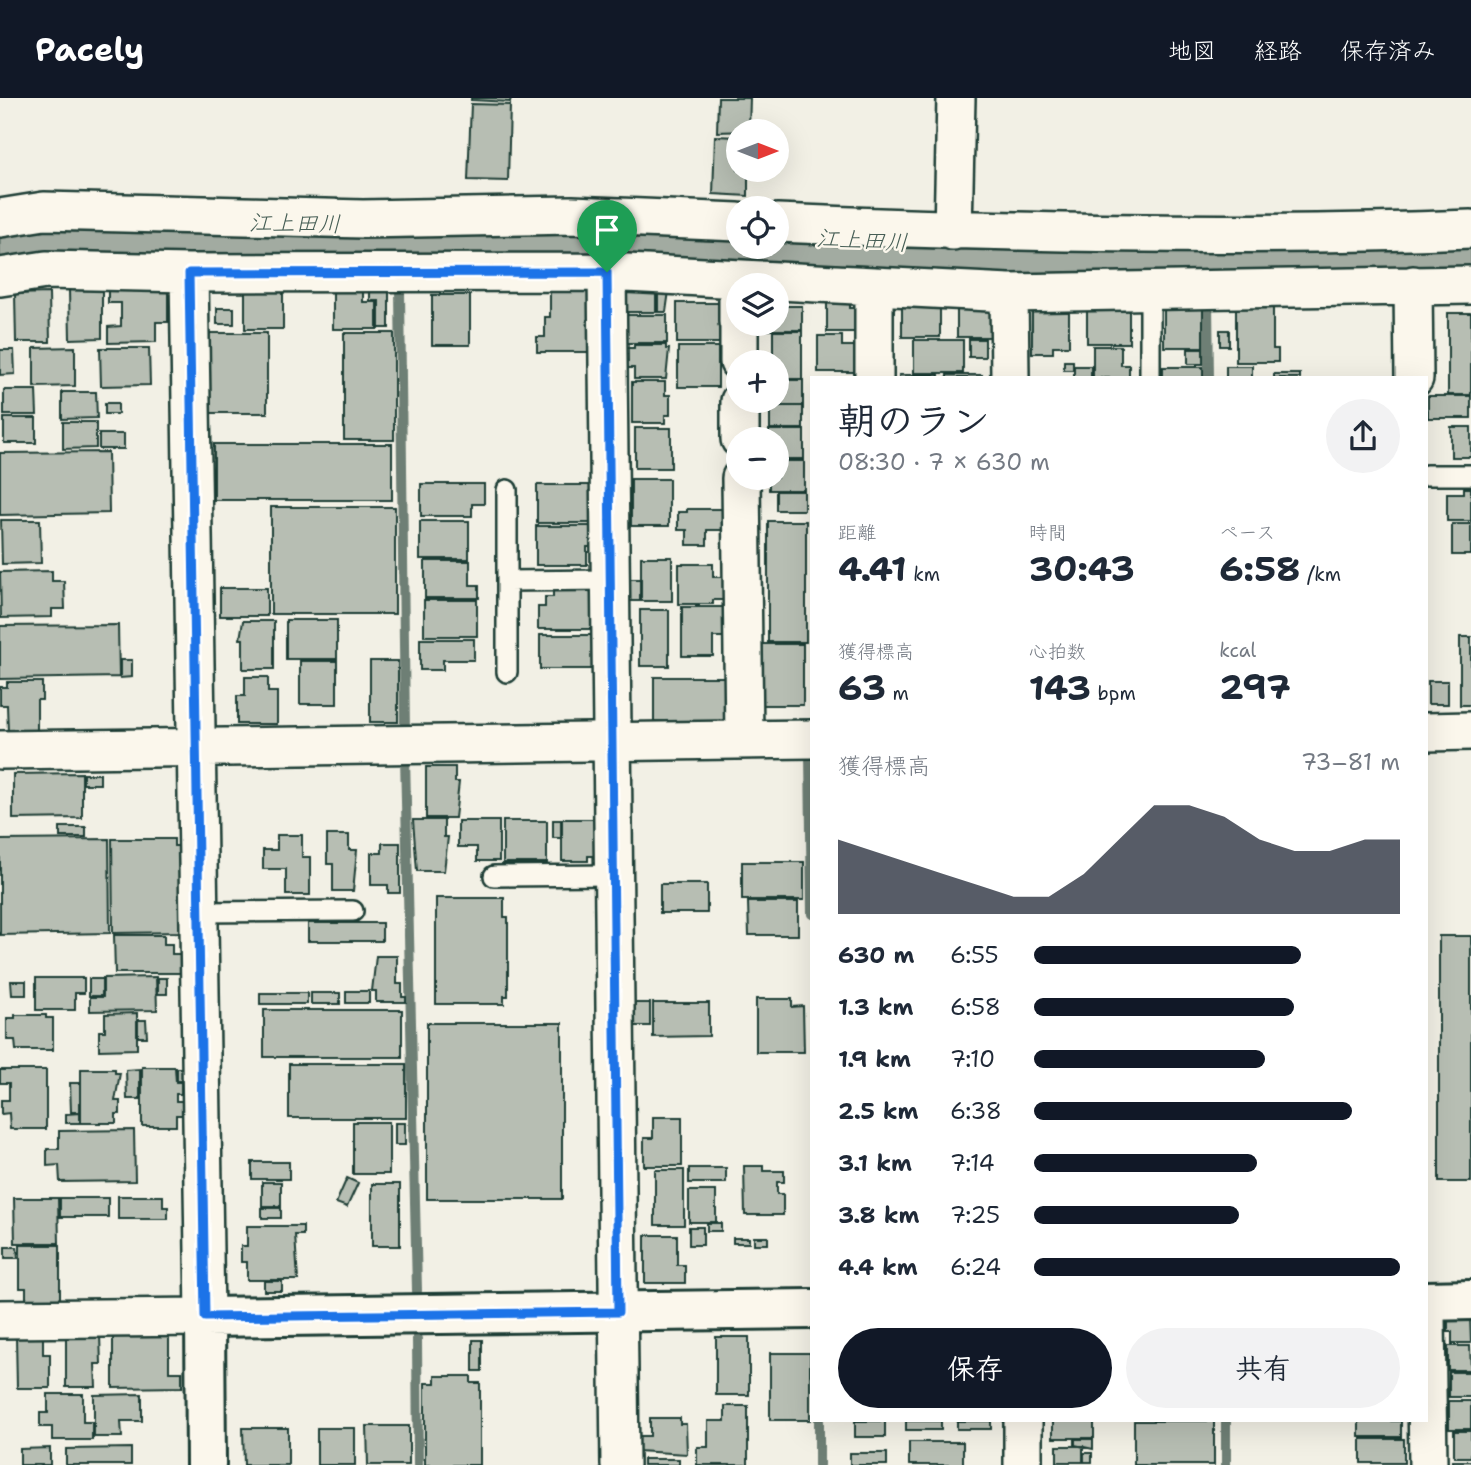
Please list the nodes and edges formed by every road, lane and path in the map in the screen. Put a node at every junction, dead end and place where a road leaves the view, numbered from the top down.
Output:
1 (956, 98) edge
2 (0, 218) edge
3 (726, 221) edge
4 (789, 224) edge
5 (1471, 229) edge
6 (953, 231) junction
7 (607, 272) junction
8 (189, 273) junction
9 (0, 277) edge
10 (726, 278) edge
11 (789, 282) edge
12 (1413, 285) junction
13 (1471, 285) edge
14 (873, 287) junction
15 (1150, 290) junction
16 (1009, 293) junction
17 (874, 376) edge
18 (1010, 376) edge
19 (1150, 376) edge
20 (1414, 376) edge
21 (1428, 475) edge
22 (1471, 475) edge
23 (507, 490) dead end
24 (741, 490) edge
25 (611, 580) junction
26 (507, 581) junction
27 (507, 672) dead end
28 (1471, 731) edge
29 (1428, 732) edge
30 (810, 739) edge
31 (612, 740) junction
32 (744, 740) junction
33 (197, 747) junction
34 (0, 750) edge
35 (614, 875) junction
36 (494, 876) dead end
37 (353, 911) dead end
38 (199, 912) junction
39 (1471, 1300) edge
40 (1428, 1301) edge
41 (810, 1309) edge
42 (618, 1312) junction
43 (205, 1317) junction
44 (0, 1319) edge
45 (1023, 1422) edge
46 (1427, 1422) edge
47 (206, 1465) edge
48 (620, 1465) edge
49 (1023, 1465) edge
50 (1428, 1465) edge

1 - 6 street
2 - 3 street
4 - 6 street
5 - 6 street
7 - 8 street
7 - 10 street
7 - 25 street
8 - 9 street
8 - 33 street
11 - 14 street
12 - 13 street
12 - 15 street
12 - 20 street
14 - 16 street
14 - 17 street
15 - 16 street
15 - 19 lane
16 - 18 street
21 - 22 lane
23 - 26 lane
24 - 32 street
25 - 26 lane
25 - 31 street
26 - 27 lane
28 - 29 street
30 - 32 street
31 - 32 street
31 - 33 street
31 - 35 street
33 - 34 street
33 - 38 street
35 - 36 lane
35 - 42 street
37 - 38 lane
38 - 43 street
39 - 40 street
41 - 42 street
42 - 43 street
42 - 48 street
43 - 44 street
43 - 47 street
45 - 49 street
46 - 50 street

